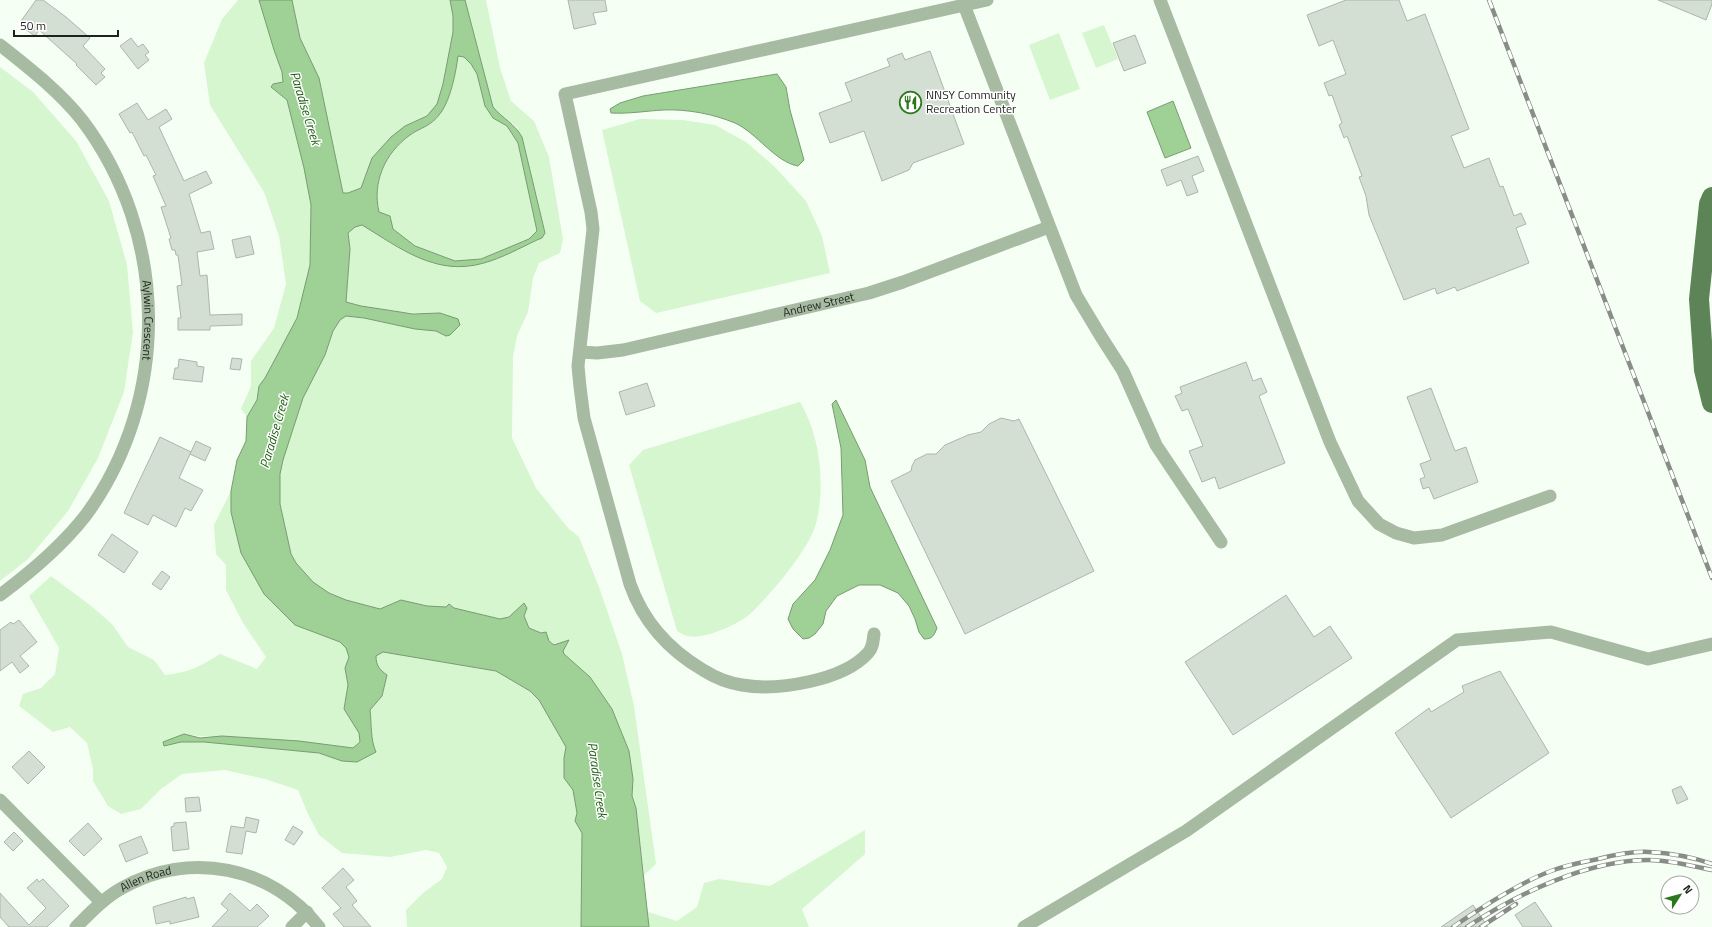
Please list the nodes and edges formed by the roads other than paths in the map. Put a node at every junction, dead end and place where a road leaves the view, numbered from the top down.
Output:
1 (986, 0) edge
2 (1160, 0) edge
3 (964, 5) junction
4 (0, 45) edge
5 (1712, 197) edge
6 (1049, 227) junction
7 (580, 352) junction
8 (1712, 403) edge
9 (1550, 496) dead end
10 (1221, 542) dead end
11 (0, 595) edge
12 (874, 634) dead end
13 (1712, 644) edge
14 (0, 800) edge
15 (101, 902) junction
16 (307, 912) junction
17 (76, 927) edge
18 (292, 927) edge
19 (319, 927) edge
20 (1024, 927) edge

1 - 3 street
2 - 9 street
3 - 6 street
3 - 7 street
4 - 11 street, Aylwin Crescent
5 - 8 main road
6 - 7 street, Andrew Street
6 - 10 street
7 - 12 street
13 - 20 street
14 - 15 street
15 - 16 street, Allen Road
15 - 17 street, Allen Road
16 - 18 street
16 - 19 street, Allen Road

